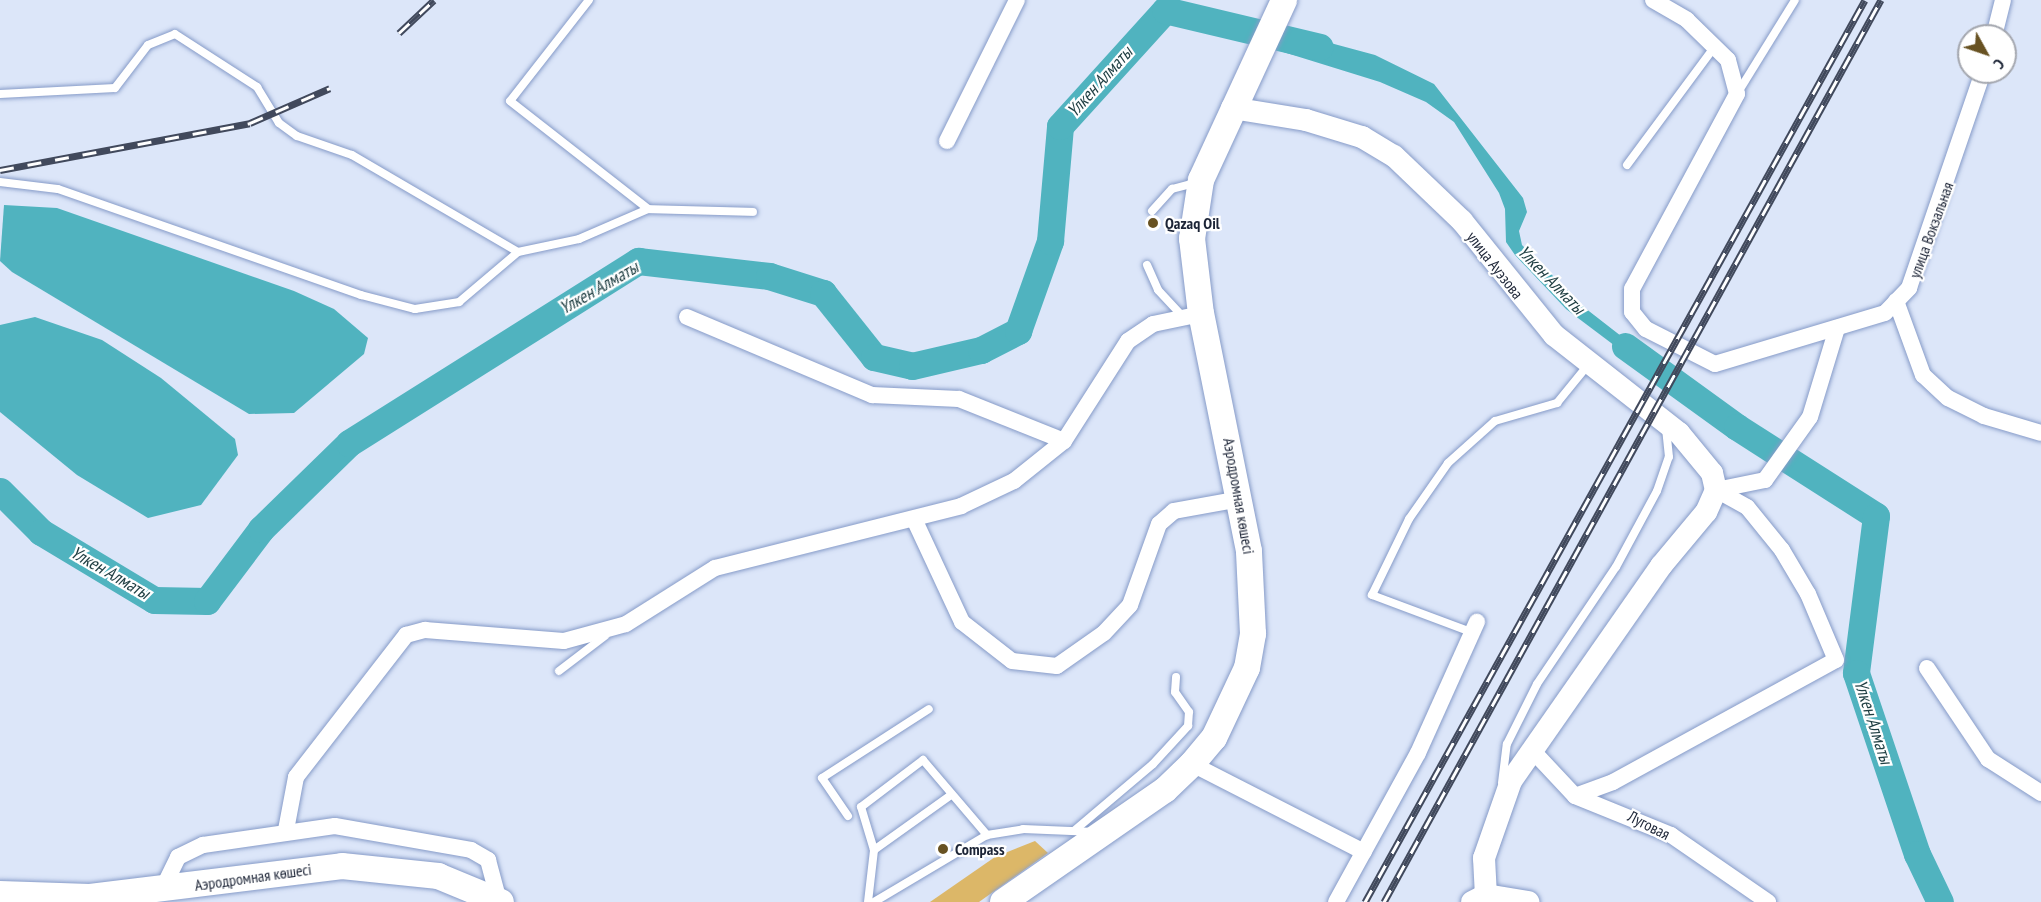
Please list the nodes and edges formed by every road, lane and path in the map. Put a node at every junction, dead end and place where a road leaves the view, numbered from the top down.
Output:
1 (589, 0) edge
2 (1017, 0) edge
3 (1284, 0) edge
4 (1653, 0) edge
5 (1795, 0) edge
6 (2003, 0) edge
7 (1997, 24) edge
8 (1715, 46) junction
9 (1979, 84) edge
10 (0, 94) edge
11 (1737, 94) junction
12 (1232, 108) junction
13 (947, 141) dead end
14 (1627, 165) dead end
15 (1201, 181) junction
16 (0, 182) edge
17 (648, 209) junction
18 (1152, 211) dead end
19 (753, 212) dead end
20 (518, 252) junction
21 (1147, 265) dead end
22 (1896, 301) junction
23 (1191, 314) junction
24 (687, 317) dead end
25 (1837, 328) junction
26 (1588, 365) junction
27 (1665, 423) junction
28 (2041, 433) edge
29 (1064, 441) junction
30 (1716, 490) junction
31 (1240, 499) junction
32 (914, 519) junction
33 (626, 624) junction
34 (1474, 627) joint
35 (1927, 668) dead end
36 (559, 671) dead end
37 (1176, 677) dead end
38 (929, 709) dead end
39 (1532, 750) junction
40 (1192, 764) junction
41 (2041, 792) edge
42 (951, 795) junction
43 (1575, 796) junction
44 (1499, 813) junction
45 (848, 816) dead end
46 (286, 830) junction
47 (1075, 830) junction
48 (1104, 833) junction
49 (987, 835) junction
50 (874, 850) junction
51 (1364, 852) junction
52 (162, 890) junction
53 (0, 894) edge
54 (1479, 898) edge
55 (58, 901) edge
56 (500, 901) edge
57 (868, 902) edge
58 (874, 902) edge
59 (1003, 902) edge
60 (1336, 902) edge
61 (1528, 902) edge
62 (1768, 902) edge

1 - 17 lane
2 - 13 street
3 - 12 main road, Аэродромная көшесі
4 - 8 street
5 - 11 lane
6 - 7 street
8 - 11 street
8 - 14 lane
9 - 22 street, улица Вокзальная
10 - 20 lane
11 - 25 street, улица Вокзальная
12 - 15 main road, Аэродромная көшесі
12 - 26 main road, улица Ауэзова
15 - 18 lane
15 - 23 main road, Аэродромная көшесі
16 - 20 lane
17 - 19 lane
17 - 20 lane
21 - 23 lane
22 - 25 street, улица Вокзальная
22 - 28 street
23 - 29 street
23 - 31 main road, Аэродромная көшесі
24 - 29 street
25 - 30 street
26 - 27 main road, улица Ауэзова
26 - 34 lane
27 - 30 main road, улица Ауэзова
27 - 44 lane
29 - 32 street
30 - 39 main road
30 - 43 street
31 - 32 street
31 - 40 main road, Аэродромная көшесі
32 - 33 street
33 - 36 lane
33 - 46 street
34 - 51 street
35 - 41 street
37 - 47 lane
38 - 45 lane
39 - 43 street, Луговая
39 - 44 main road
40 - 48 main road, Аэродромная көшесі
40 - 51 street
42 - 49 lane
42 - 50 lane
42 - 50 lane
43 - 62 street, Луговая
44 - 54 main road
46 - 52 street
46 - 56 street
47 - 48 lane
47 - 49 lane
48 - 59 main road, Аэродромная көшесі
49 - 58 lane
50 - 57 lane
51 - 60 street
52 - 55 main road, Аэродромная көшесі
52 - 56 main road, Аэродромная көшесі
53 - 55 main road, Аэродромная көшесі
54 - 61 main road

